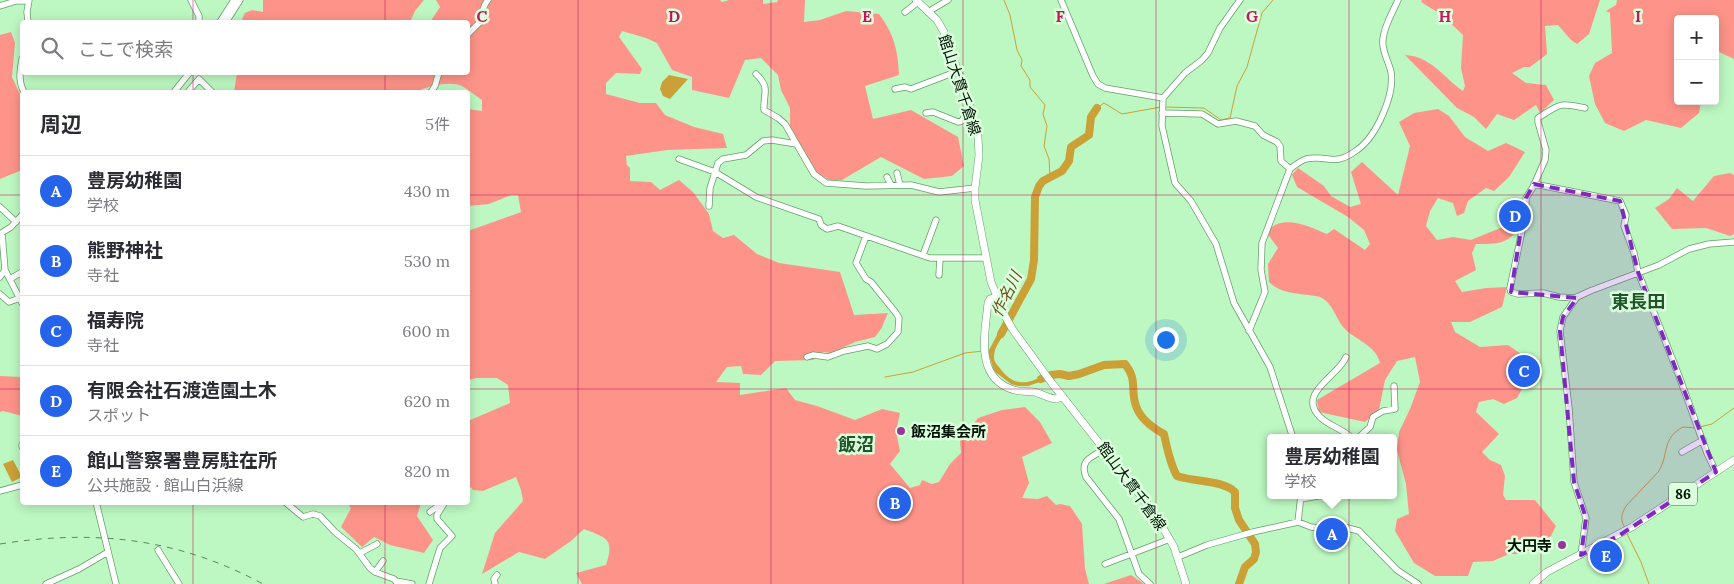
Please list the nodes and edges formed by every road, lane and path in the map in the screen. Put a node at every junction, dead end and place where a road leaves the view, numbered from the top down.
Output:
1 (28, 0) edge
2 (191, 0) edge
3 (234, 0) edge
4 (240, 0) edge
5 (488, 0) edge
6 (948, 0) edge
7 (1061, 0) edge
8 (1240, 0) edge
9 (1398, 0) edge
10 (917, 1) edge
11 (0, 6) edge
12 (905, 12) dead end
13 (928, 12) junction
14 (28, 20) edge
15 (199, 20) edge
16 (221, 20) edge
17 (227, 20) edge
18 (470, 32) edge
19 (958, 70) junction
20 (756, 74) dead end
21 (20, 75) edge
22 (188, 75) edge
23 (438, 75) edge
24 (179, 86) junction
25 (895, 89) dead end
26 (23, 90) edge
27 (176, 90) edge
28 (185, 90) edge
29 (190, 90) edge
30 (210, 90) edge
31 (432, 90) edge
32 (1163, 100) junction
33 (970, 106) junction
34 (1585, 108) dead end
35 (1162, 111) junction
36 (926, 113) dead end
37 (796, 144) junction
38 (679, 159) dead end
39 (1290, 169) junction
40 (715, 172) junction
41 (897, 173) dead end
42 (887, 177) dead end
43 (1534, 184) junction
44 (891, 185) junction
45 (900, 185) junction
46 (975, 188) junction
47 (709, 206) dead end
48 (0, 207) edge
49 (20, 217) edge
50 (936, 220) dead end
51 (16, 222) junction
52 (1, 234) edge
53 (866, 236) junction
54 (1734, 242) edge
55 (923, 255) junction
56 (940, 258) junction
57 (986, 258) junction
58 (5, 270) junction
59 (1638, 272) junction
60 (20, 273) edge
61 (938, 275) dead end
62 (0, 277) edge
63 (10, 280) junction
64 (0, 294) edge
65 (996, 297) junction
66 (1577, 297) junction
67 (20, 298) edge
68 (20, 300) edge
69 (1249, 331) junction
70 (807, 357) dead end
71 (1346, 357) dead end
72 (1394, 386) dead end
73 (1063, 397) junction
74 (1291, 434) edge
75 (1349, 434) edge
76 (1362, 434) edge
77 (1703, 440) junction
78 (1105, 449) junction
79 (1682, 452) dead end
80 (1734, 460) edge
81 (1716, 472) junction
82 (20, 486) edge
83 (0, 491) edge
84 (1301, 499) edge
85 (97, 505) edge
86 (288, 505) edge
87 (439, 505) edge
88 (442, 505) edge
89 (430, 512) dead end
90 (1298, 522) junction
91 (1170, 539) junction
92 (377, 544) dead end
93 (158, 550) dead end
94 (108, 552) junction
95 (360, 553) junction
96 (1131, 554) junction
97 (1582, 555) junction
98 (1178, 557) junction
99 (383, 561) dead end
100 (1105, 564) dead end
101 (375, 572) junction
102 (497, 574) dead end
103 (397, 582) edge
104 (46, 584) edge
105 (116, 584) edge
106 (178, 584) edge
107 (412, 584) edge
108 (429, 584) edge
109 (495, 584) edge
110 (1150, 584) edge
111 (1186, 584) edge
112 (1418, 584) edge
113 (1533, 584) edge

1 - 11 street
1 - 14 street
2 - 15 street
3 - 16 street
4 - 17 street
5 - 18 street
6 - 13 street
7 - 32 street
8 - 32 street
9 - 39 street
10 - 12 street
10 - 13 main road, 館山大貫千倉線
13 - 19 main road, 館山大貫千倉線
19 - 25 street
19 - 33 main road, 館山大貫千倉線
20 - 37 street
21 - 26 street
22 - 24 street
23 - 31 street
24 - 27 street
24 - 28 street
29 - 30 street
32 - 35 street
33 - 36 street
33 - 46 main road, 館山大貫千倉線
34 - 43 street
35 - 39 street
35 - 69 street
37 - 40 street
37 - 44 street
38 - 40 street
39 - 69 street
40 - 47 street
40 - 53 street
41 - 45 street
42 - 44 street
43 - 59 street
43 - 66 street
44 - 45 street
45 - 46 street
46 - 57 main road, 館山大貫千倉線
48 - 51 street
49 - 51 street
50 - 55 street
51 - 52 street
52 - 58 street
53 - 55 street
53 - 70 street
54 - 59 street
55 - 56 street
56 - 57 street
56 - 61 street
57 - 65 main road, 館山大貫千倉線
58 - 62 street
58 - 63 street
59 - 66 street
59 - 77 street
60 - 63 street
63 - 67 street
64 - 68 street
65 - 73 main road, 館山大貫千倉線
65 - 73 main road
66 - 97 street
69 - 74 street
71 - 75 street
72 - 76 street
73 - 78 main road, 館山大貫千倉線
77 - 79 street
77 - 81 street
78 - 91 main road, 館山大貫千倉線
78 - 96 street
80 - 81 main road, 86
81 - 97 main road, 86
82 - 83 street
84 - 90 street
85 - 94 street
86 - 95 street
87 - 89 street
88 - 108 street
90 - 98 street
90 - 112 street
91 - 96 street
91 - 98 main road, 館山大貫千倉線
92 - 95 street
93 - 106 street
94 - 104 street
94 - 105 street
95 - 101 street
96 - 100 street
96 - 110 street
97 - 113 main road, 86
98 - 111 main road, 館山大貫千倉線
99 - 101 street
101 - 103 street
102 - 109 street
103 - 107 street

